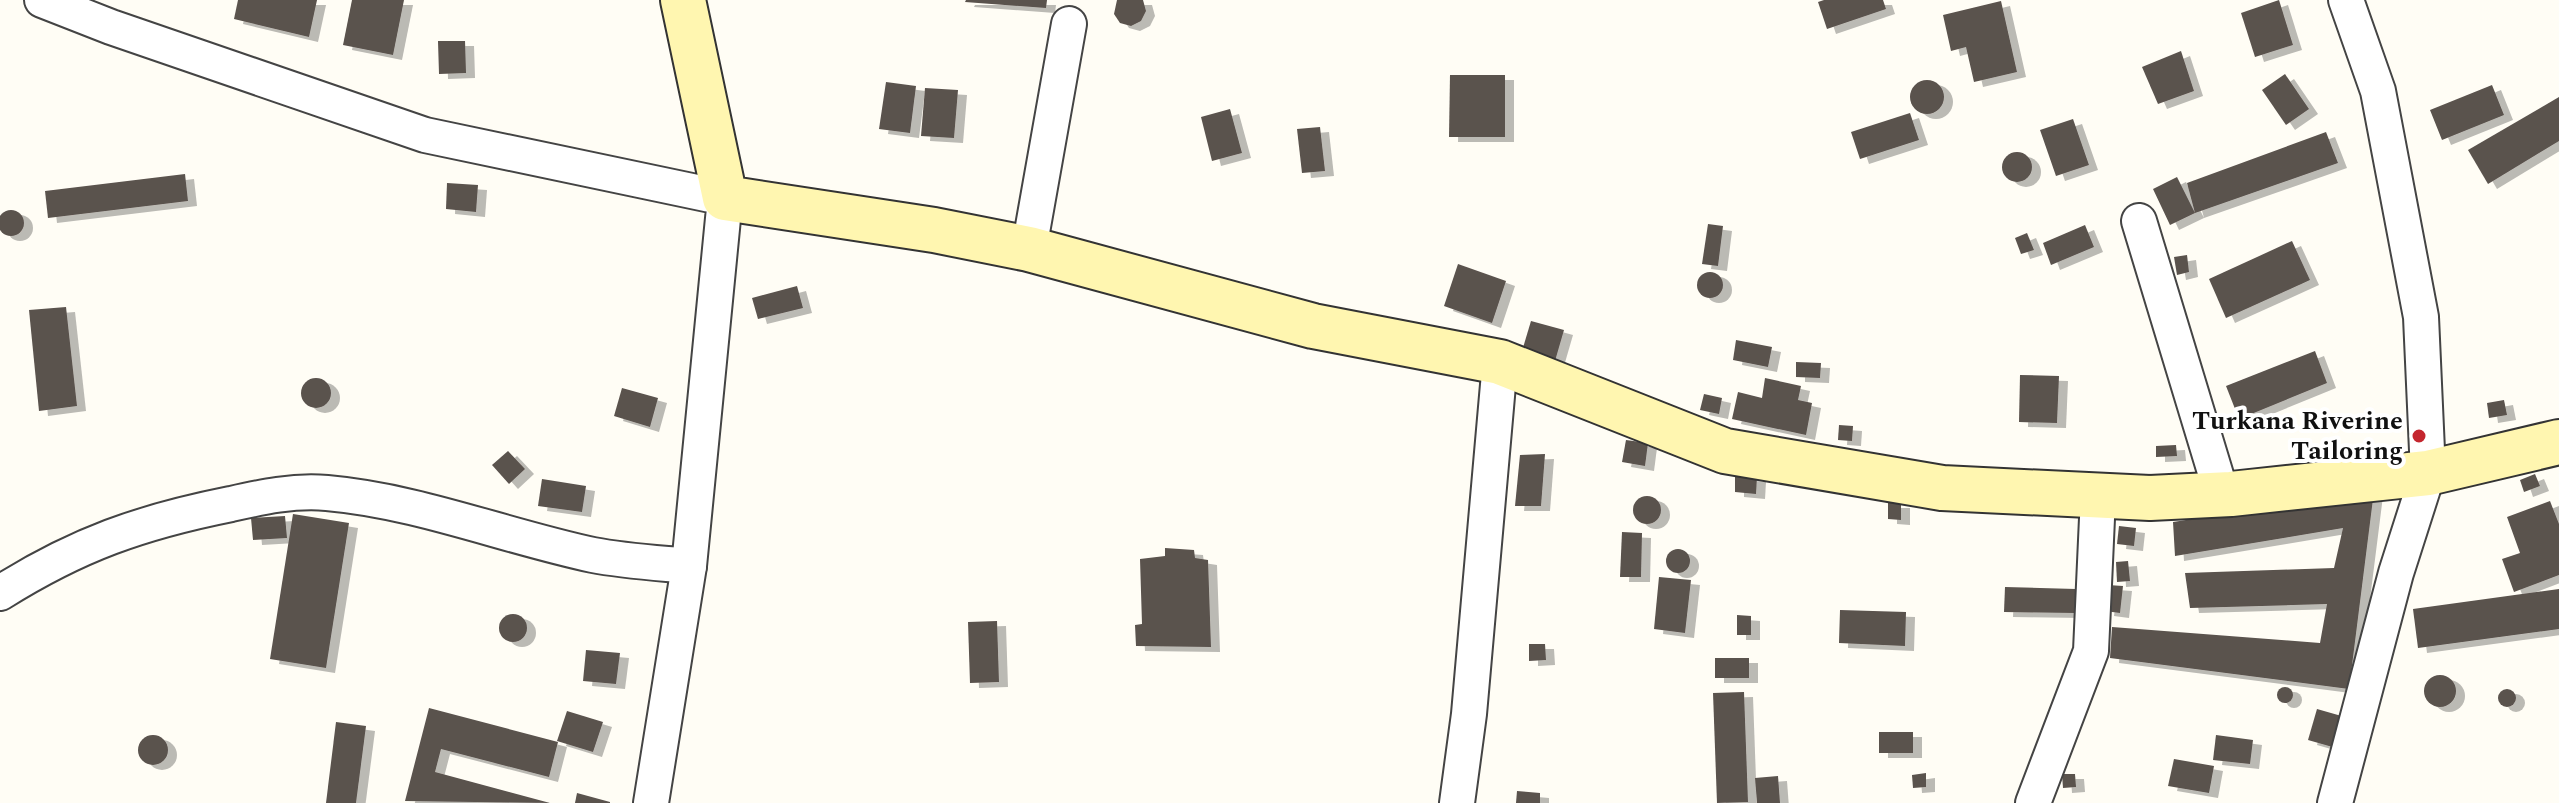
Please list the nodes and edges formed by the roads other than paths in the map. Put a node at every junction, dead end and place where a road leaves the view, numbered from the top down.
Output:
1 (42, 0) edge
2 (683, 0) edge
3 (2346, 0) edge
4 (1069, 24) dead end
5 (725, 198) junction
6 (2139, 221) dead end
7 (1029, 249) junction
8 (1500, 362) junction
9 (2559, 442) edge
10 (2428, 473) junction
11 (2222, 495) junction
12 (2098, 496) junction
13 (689, 566) junction
14 (0, 593) edge
15 (651, 803) edge
16 (1457, 803) edge
17 (2033, 803) edge
18 (2335, 803) edge

1 - 5 street
2 - 5 street
3 - 10 street
4 - 7 street
5 - 7 street
5 - 13 street
6 - 11 street
7 - 8 street
8 - 12 street
8 - 16 street
9 - 10 street
10 - 11 street
10 - 18 street
11 - 12 street
12 - 17 street
13 - 14 street
13 - 15 street

